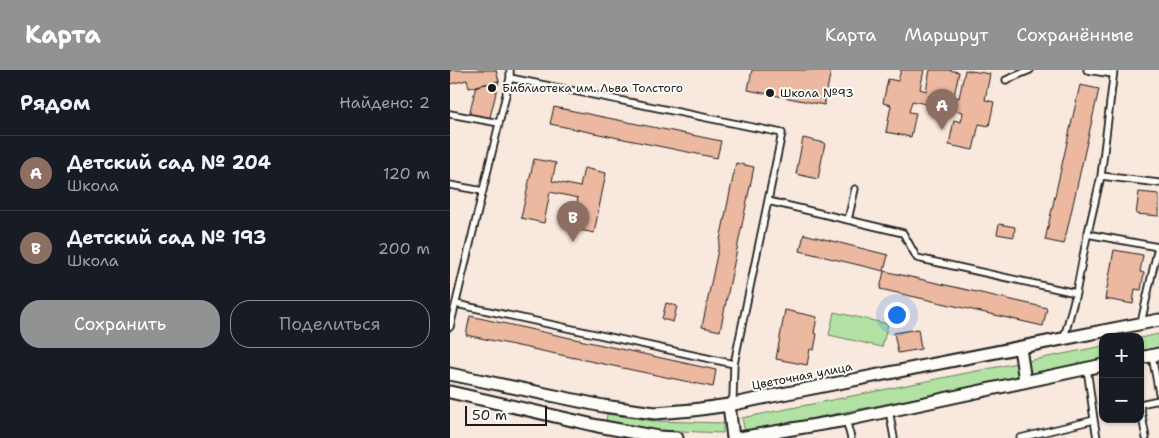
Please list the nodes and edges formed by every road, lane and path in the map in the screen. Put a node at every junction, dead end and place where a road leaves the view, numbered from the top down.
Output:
1 (510, 70) edge
2 (1030, 70) edge
3 (1087, 70) edge
4 (1113, 72) edge
5 (510, 78) junction
6 (1006, 80) dead end
7 (450, 114) edge
8 (499, 123) junction
9 (1101, 176) junction
10 (1159, 183) edge
11 (450, 185) edge
12 (855, 189) dead end
13 (483, 191) junction
14 (768, 201) junction
15 (848, 220) junction
16 (1087, 234) junction
17 (1076, 293) junction
18 (456, 304) junction
19 (1159, 320) edge
20 (1141, 323) junction
21 (450, 327) edge
22 (1064, 338) junction
23 (1020, 348) junction
24 (1156, 355) edge
25 (734, 364) junction
26 (1099, 366) edge
27 (1087, 368) junction
28 (450, 374) edge
29 (1025, 381) junction
30 (450, 392) edge
31 (1159, 393) edge
32 (1159, 400) edge
33 (1144, 403) edge
34 (729, 405) junction
35 (602, 406) junction
36 (889, 410) junction
37 (846, 420) junction
38 (1094, 420) junction
39 (1143, 423) edge
40 (598, 426) junction
41 (677, 438) edge
42 (733, 438) edge
43 (739, 438) edge
44 (851, 438) edge
45 (894, 438) edge
46 (1020, 438) edge
47 (1097, 438) edge
48 (1146, 438) edge

1 - 5 lane
2 - 6 lane
3 - 4 lane
4 - 9 lane
5 - 8 lane
5 - 14 lane
7 - 8 lane
8 - 13 lane
9 - 10 lane
9 - 16 lane
11 - 13 lane
12 - 15 lane
13 - 18 lane
14 - 15 lane
14 - 25 lane
15 - 17 lane
16 - 17 lane
16 - 20 lane
17 - 22 lane
18 - 21 lane
18 - 25 lane
19 - 20 street, Цветочная улица
20 - 22 street, Цветочная улица
22 - 23 street, Цветочная улица
23 - 29 street
23 - 34 street, Цветочная улица
24 - 31 lane
25 - 34 lane
26 - 27 street
27 - 29 street
27 - 38 lane
28 - 35 street, Цветочная улица
29 - 36 street
30 - 40 street
32 - 33 lane
34 - 35 street, Цветочная улица
34 - 42 street
35 - 40 street
36 - 37 street
36 - 45 lane
37 - 43 street
37 - 44 lane
38 - 46 lane
38 - 47 lane
39 - 48 lane
40 - 41 street

